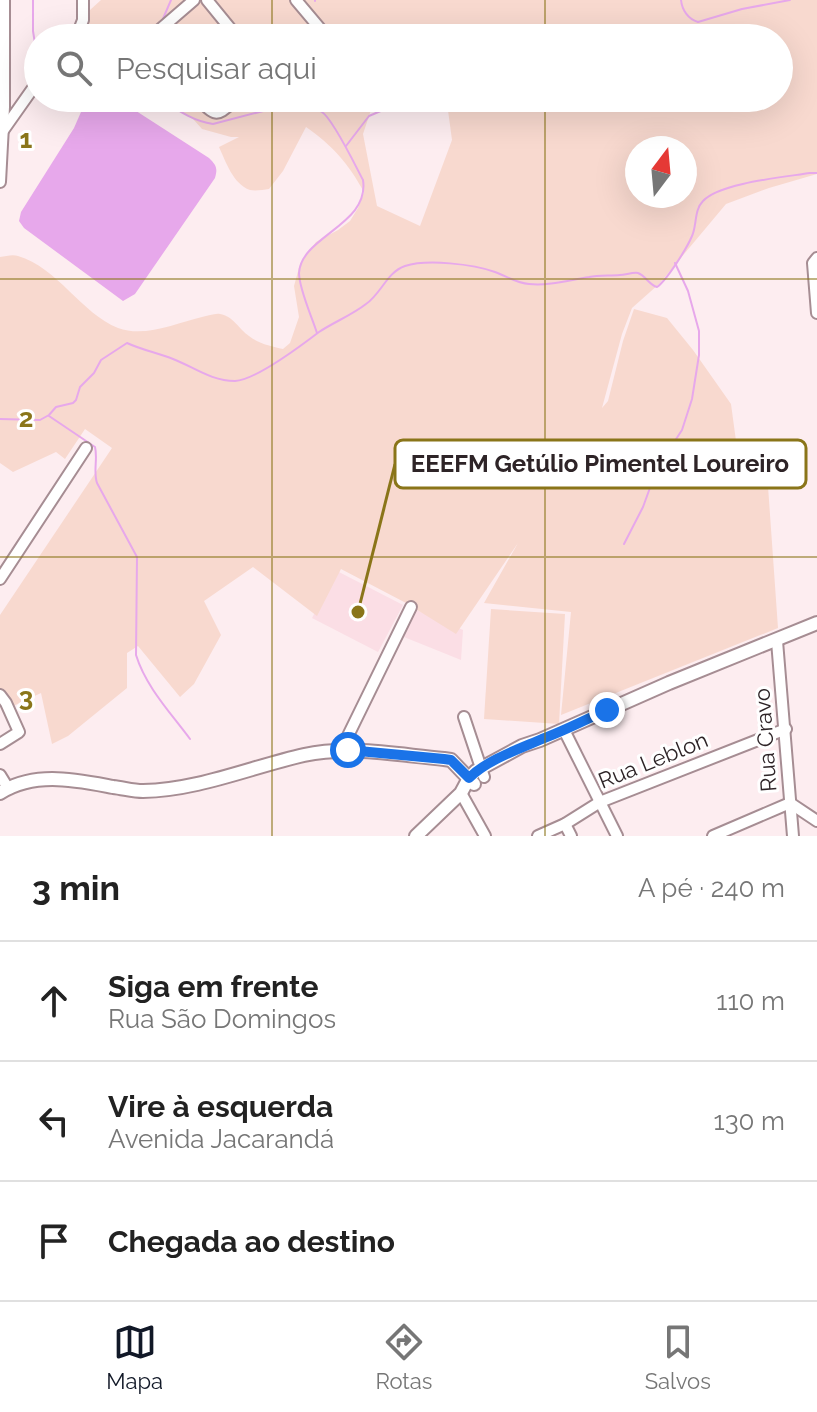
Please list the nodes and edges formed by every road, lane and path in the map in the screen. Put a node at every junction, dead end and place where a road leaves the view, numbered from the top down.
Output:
1 (4, 0) edge
2 (83, 0) edge
3 (194, 0) edge
4 (207, 0) edge
5 (296, 0) edge
6 (81, 24) edge
7 (166, 24) edge
8 (227, 24) edge
9 (312, 24) edge
10 (2, 51) edge
11 (24, 101) edge
12 (2, 107) edge
13 (2, 132) edge
14 (1, 162) edge
15 (0, 182) edge
16 (815, 260) edge
17 (817, 313) edge
18 (86, 448) dead end
19 (0, 579) edge
20 (411, 607) dead end
21 (817, 623) edge
22 (777, 641) junction
23 (0, 695) edge
24 (464, 717) dead end
25 (786, 729) junction
26 (564, 730) junction
27 (0, 744) edge
28 (341, 750) junction
29 (0, 775) edge
30 (477, 777) junction
31 (4, 790) edge
32 (461, 793) junction
33 (600, 802) junction
34 (790, 803) junction
35 (817, 821) edge
36 (565, 824) junction
37 (416, 836) edge
38 (485, 836) edge
39 (538, 836) edge
40 (571, 836) edge
41 (617, 836) edge
42 (713, 836) edge
43 (793, 836) edge

1 - 10 street
2 - 6 street
3 - 7 street
4 - 8 street
5 - 9 street
10 - 12 street
11 - 13 street
12 - 13 street
13 - 14 street
14 - 15 street
16 - 17 street
18 - 19 street
20 - 28 street
21 - 22 main road
22 - 25 street, Rua Cravo
22 - 26 main road
23 - 27 street
24 - 30 street
25 - 33 street, Rua Leblon
25 - 34 street, Rua Cravo
26 - 30 main road
26 - 33 street
28 - 30 main road
28 - 31 main road
29 - 31 street
30 - 32 main road
32 - 37 main road
32 - 38 street
33 - 36 street, Rua Leblon
33 - 41 street
34 - 35 street
34 - 42 street
34 - 43 street, Rua Cravo
36 - 39 street, Rua Leblon
36 - 40 street

